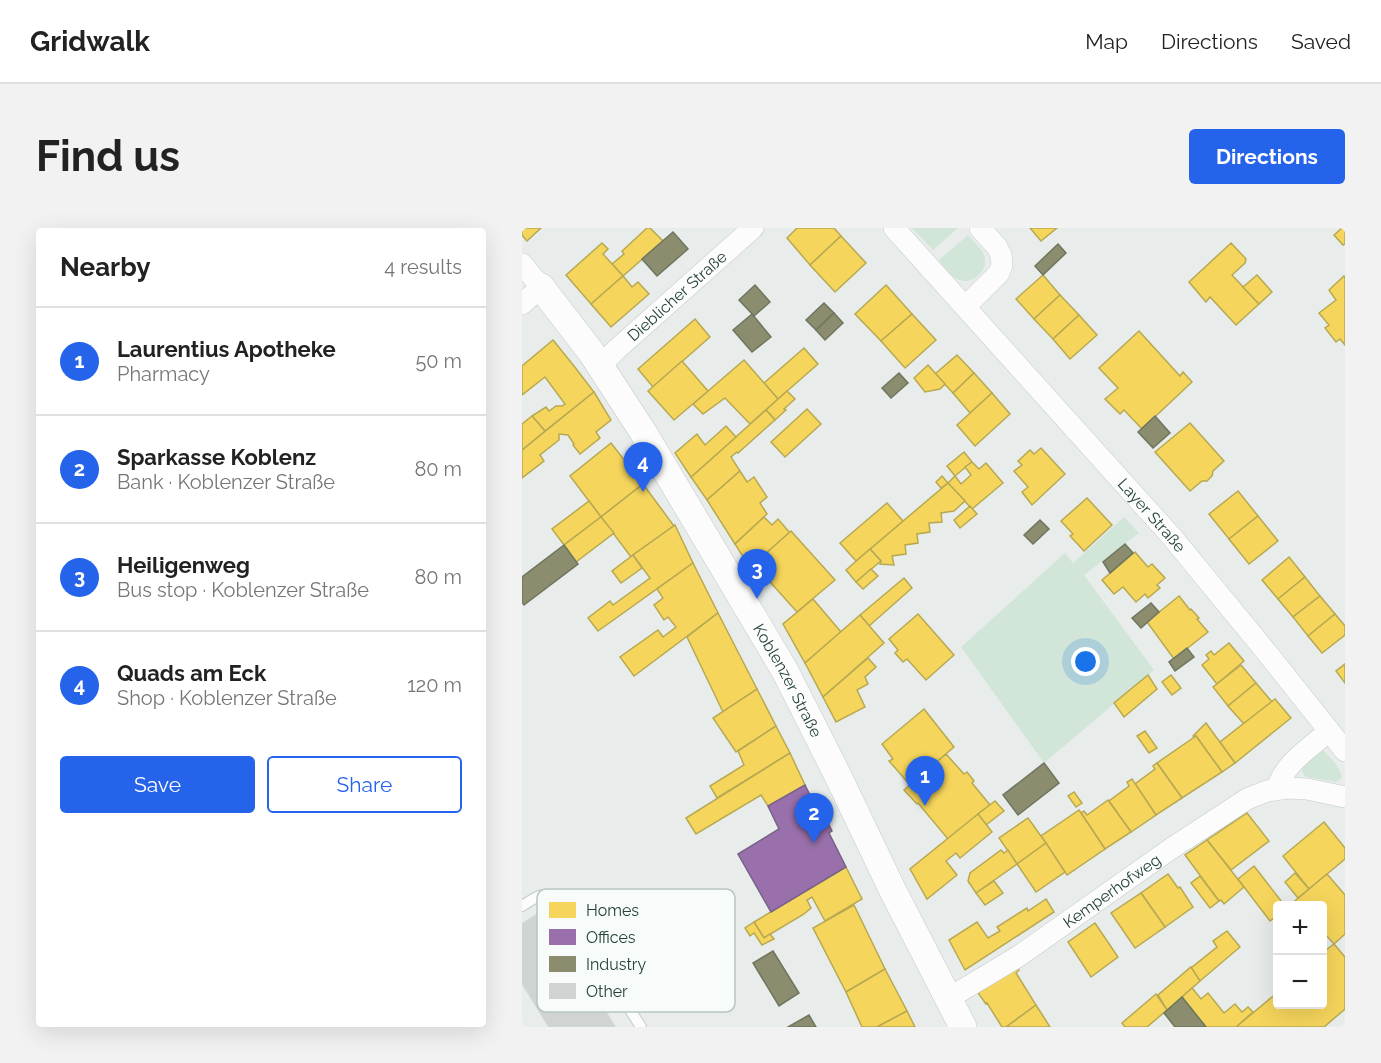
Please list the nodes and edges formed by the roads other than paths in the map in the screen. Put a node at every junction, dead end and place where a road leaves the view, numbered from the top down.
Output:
1 (753, 228) edge
2 (894, 228) edge
3 (980, 228) edge
4 (522, 264) edge
5 (532, 295) edge
6 (965, 307) junction
7 (600, 366) junction
8 (1329, 731) junction
9 (1345, 751) edge
10 (1277, 789) junction
11 (1345, 797) edge
12 (537, 896) edge
13 (522, 906) edge
14 (949, 998) junction
15 (631, 1012) edge
16 (641, 1027) edge
17 (963, 1027) edge

1 - 7 street, Dieblicher Straße
2 - 6 street, Layer Straße
3 - 6 street
4 - 5 street, Koblenzer Straße
5 - 7 street, Koblenzer Straße
6 - 8 street, Layer Straße
7 - 14 street, Koblenzer Straße
8 - 9 street
8 - 10 street
10 - 11 street, Kemperhofweg
10 - 14 street, Kemperhofweg
12 - 13 lane
14 - 17 street, Koblenzer Straße
15 - 16 lane

